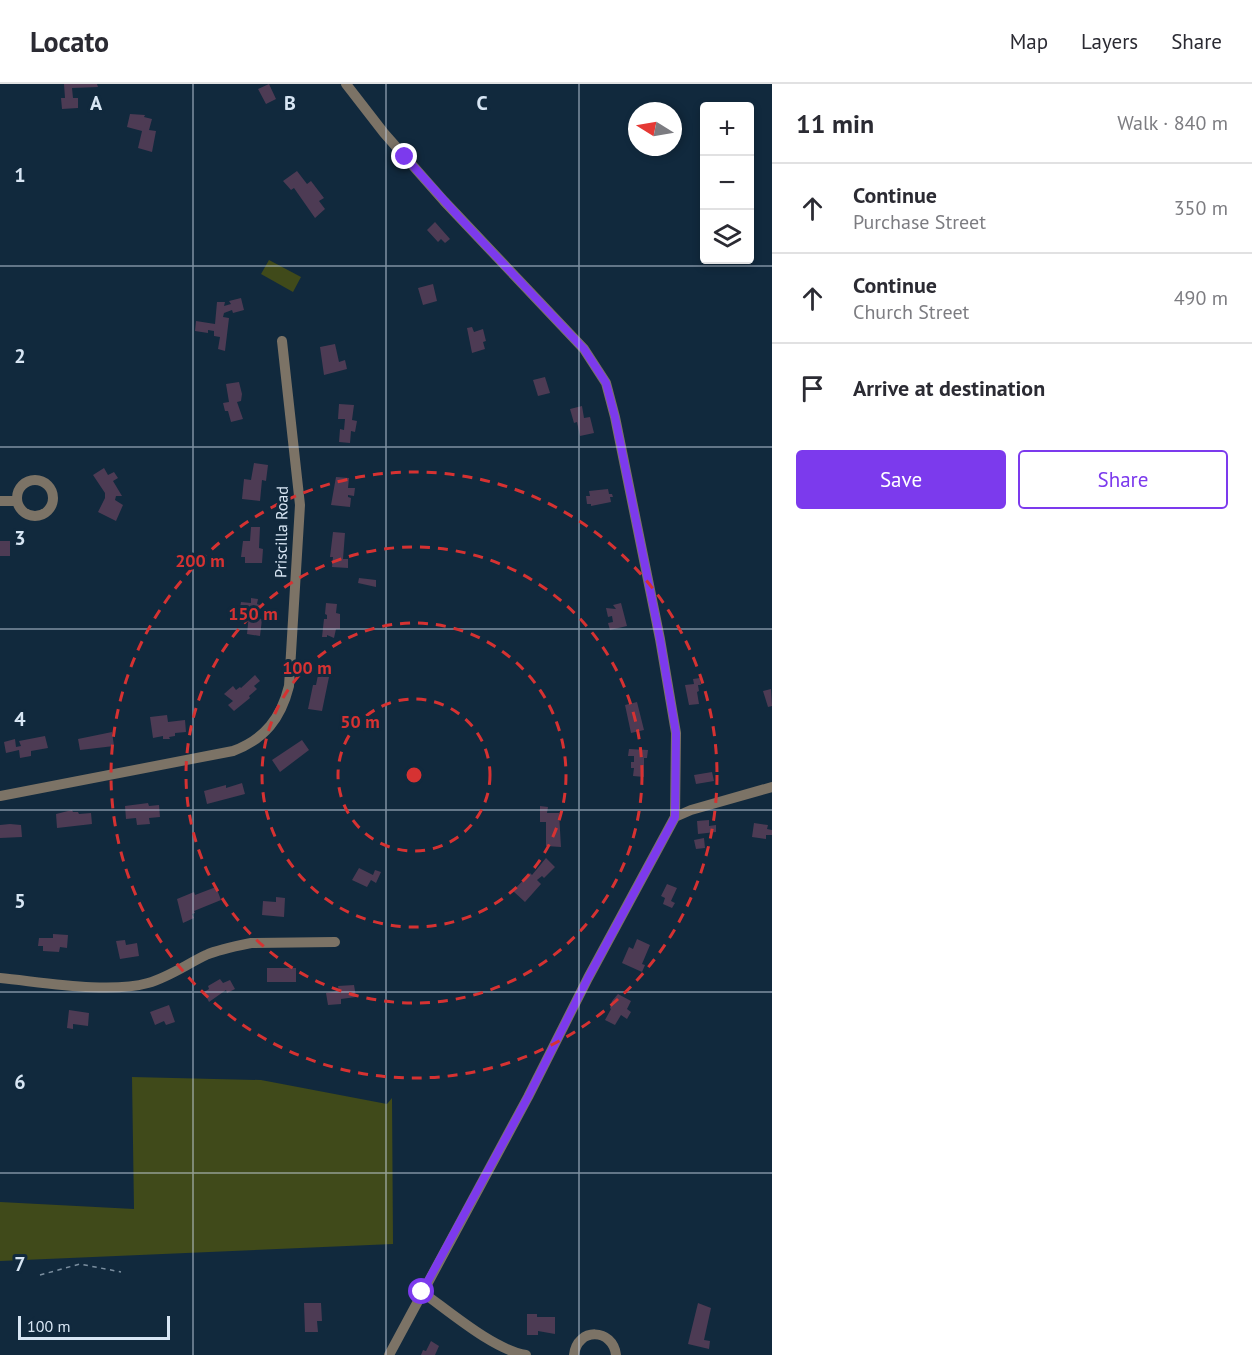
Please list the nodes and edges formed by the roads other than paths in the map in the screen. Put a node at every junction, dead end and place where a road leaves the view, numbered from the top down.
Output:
1 (346, 84) edge
2 (282, 341) dead end
3 (0, 501) edge
4 (15, 501) dead end
5 (772, 787) edge
6 (0, 796) edge
7 (675, 817) junction
8 (335, 942) dead end
9 (0, 978) edge
10 (422, 1292) junction
11 (389, 1355) edge
12 (526, 1355) edge
13 (574, 1355) edge
14 (616, 1355) edge

1 - 7 street
2 - 6 street, Priscilla Road
3 - 4 street
5 - 7 street
7 - 10 street
8 - 9 street
10 - 11 street
10 - 12 street
13 - 14 street

